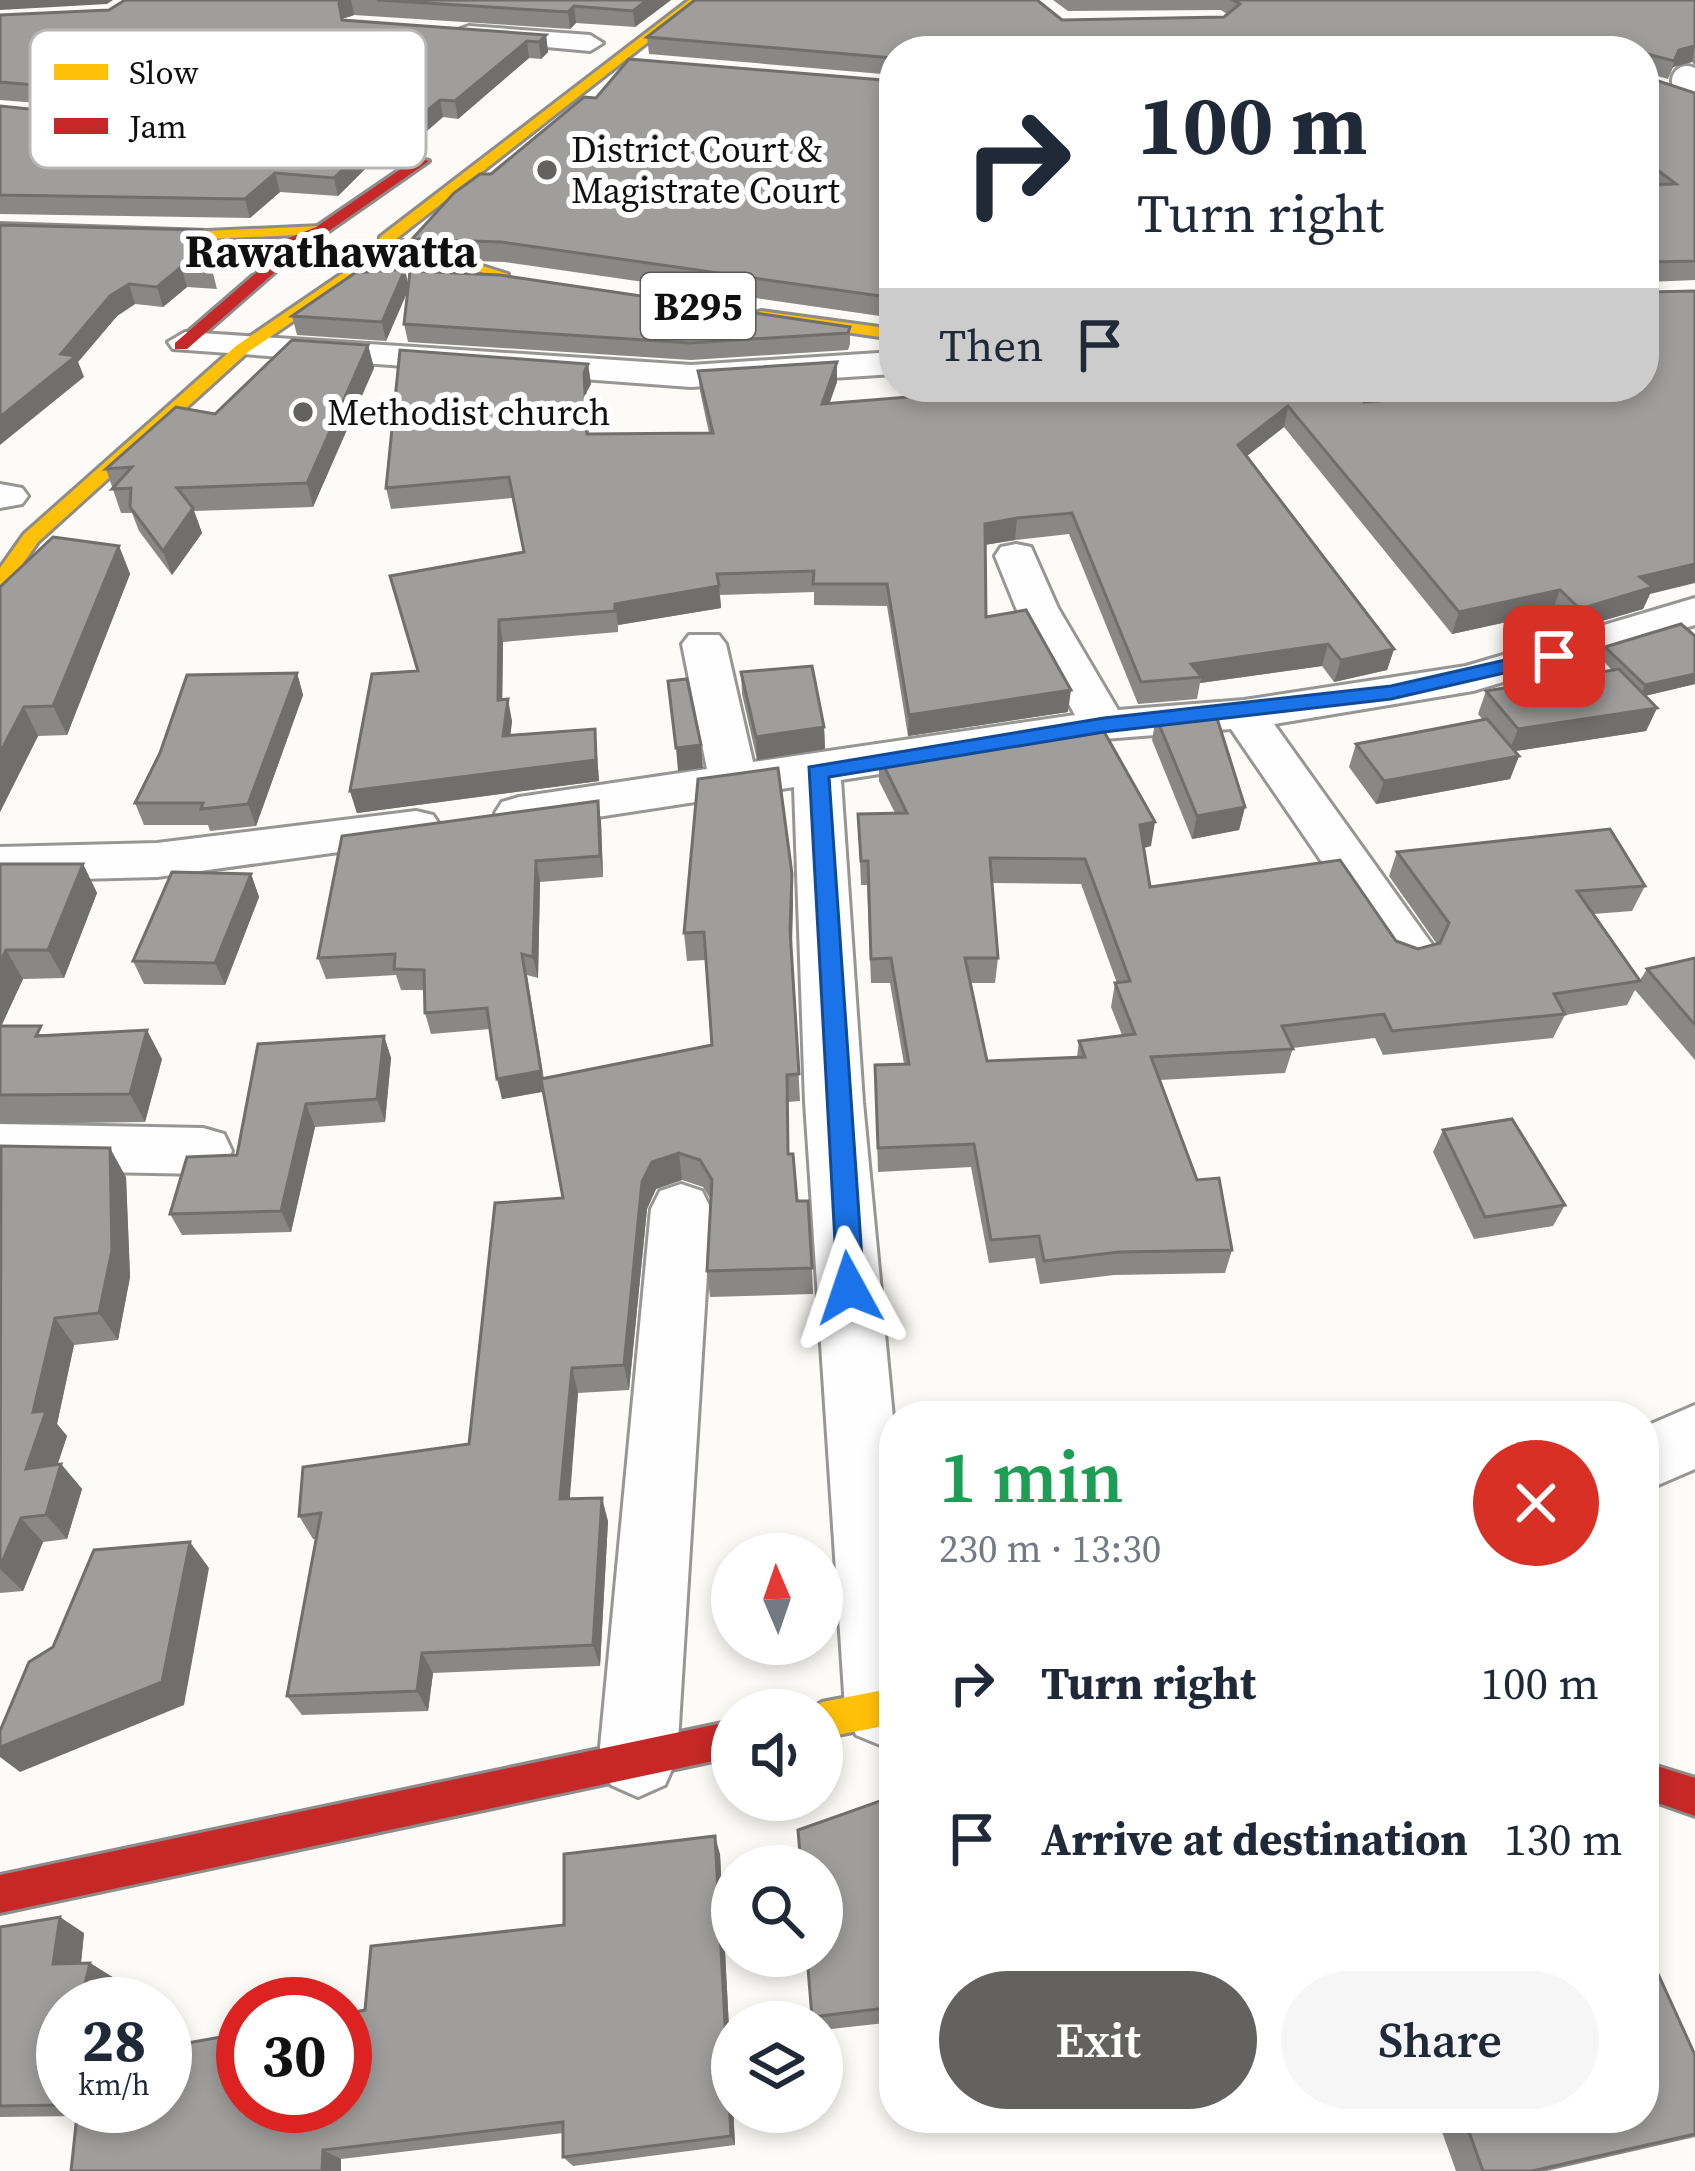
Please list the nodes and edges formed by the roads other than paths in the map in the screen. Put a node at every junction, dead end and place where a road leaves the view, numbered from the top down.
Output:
1 (652, 0) edge
2 (697, 0) edge
3 (440, 32) edge
4 (590, 43) junction
5 (614, 64) junction
6 (658, 68) edge
7 (555, 69) dead end
8 (438, 149) dead end
9 (426, 157) edge
10 (411, 168) edge
11 (0, 228) edge
12 (321, 230) junction
13 (207, 235) junction
14 (385, 241) junction
15 (278, 262) junction
16 (349, 272) junction
17 (736, 312) edge
18 (879, 332) edge
19 (185, 342) junction
20 (242, 349) junction
21 (879, 364) edge
22 (153, 370) dead end
23 (1016, 556) dead end
24 (0, 582) edge
25 (1695, 611) edge
26 (704, 644) dead end
27 (1244, 713) junction
28 (1104, 725) junction
29 (817, 772) junction
30 (734, 784) junction
31 (0, 864) edge
32 (1410, 950) edge
33 (0, 1147) edge
34 (203, 1151) edge
35 (681, 1209) dead end
36 (1695, 1436) edge
37 (1659, 1453) edge
38 (879, 1606) edge
39 (879, 1709) edge
40 (843, 1716) edge
41 (711, 1743) edge
42 (638, 1758) junction
43 (1659, 1785) edge
44 (1695, 1797) edge
45 (0, 1894) edge

1 - 4 main road
2 - 5 main road
3 - 4 street
4 - 7 main road
5 - 6 street
5 - 14 main road
8 - 9 main road
10 - 12 main road
11 - 13 main road
12 - 13 main road
12 - 14 main road
12 - 15 main road
13 - 15 main road
14 - 16 main road
14 - 16 main road
15 - 16 main road
15 - 19 main road
16 - 20 main road
17 - 18 main road, B295
19 - 20 street
19 - 22 main road
20 - 21 street
20 - 24 main road
23 - 28 street
25 - 27 street
26 - 30 street
27 - 28 street
27 - 32 street
28 - 29 street
29 - 30 street
29 - 38 street
30 - 31 street
33 - 34 street
35 - 42 street
36 - 37 street
39 - 40 main road
41 - 42 main road
42 - 45 main road
43 - 44 main road

